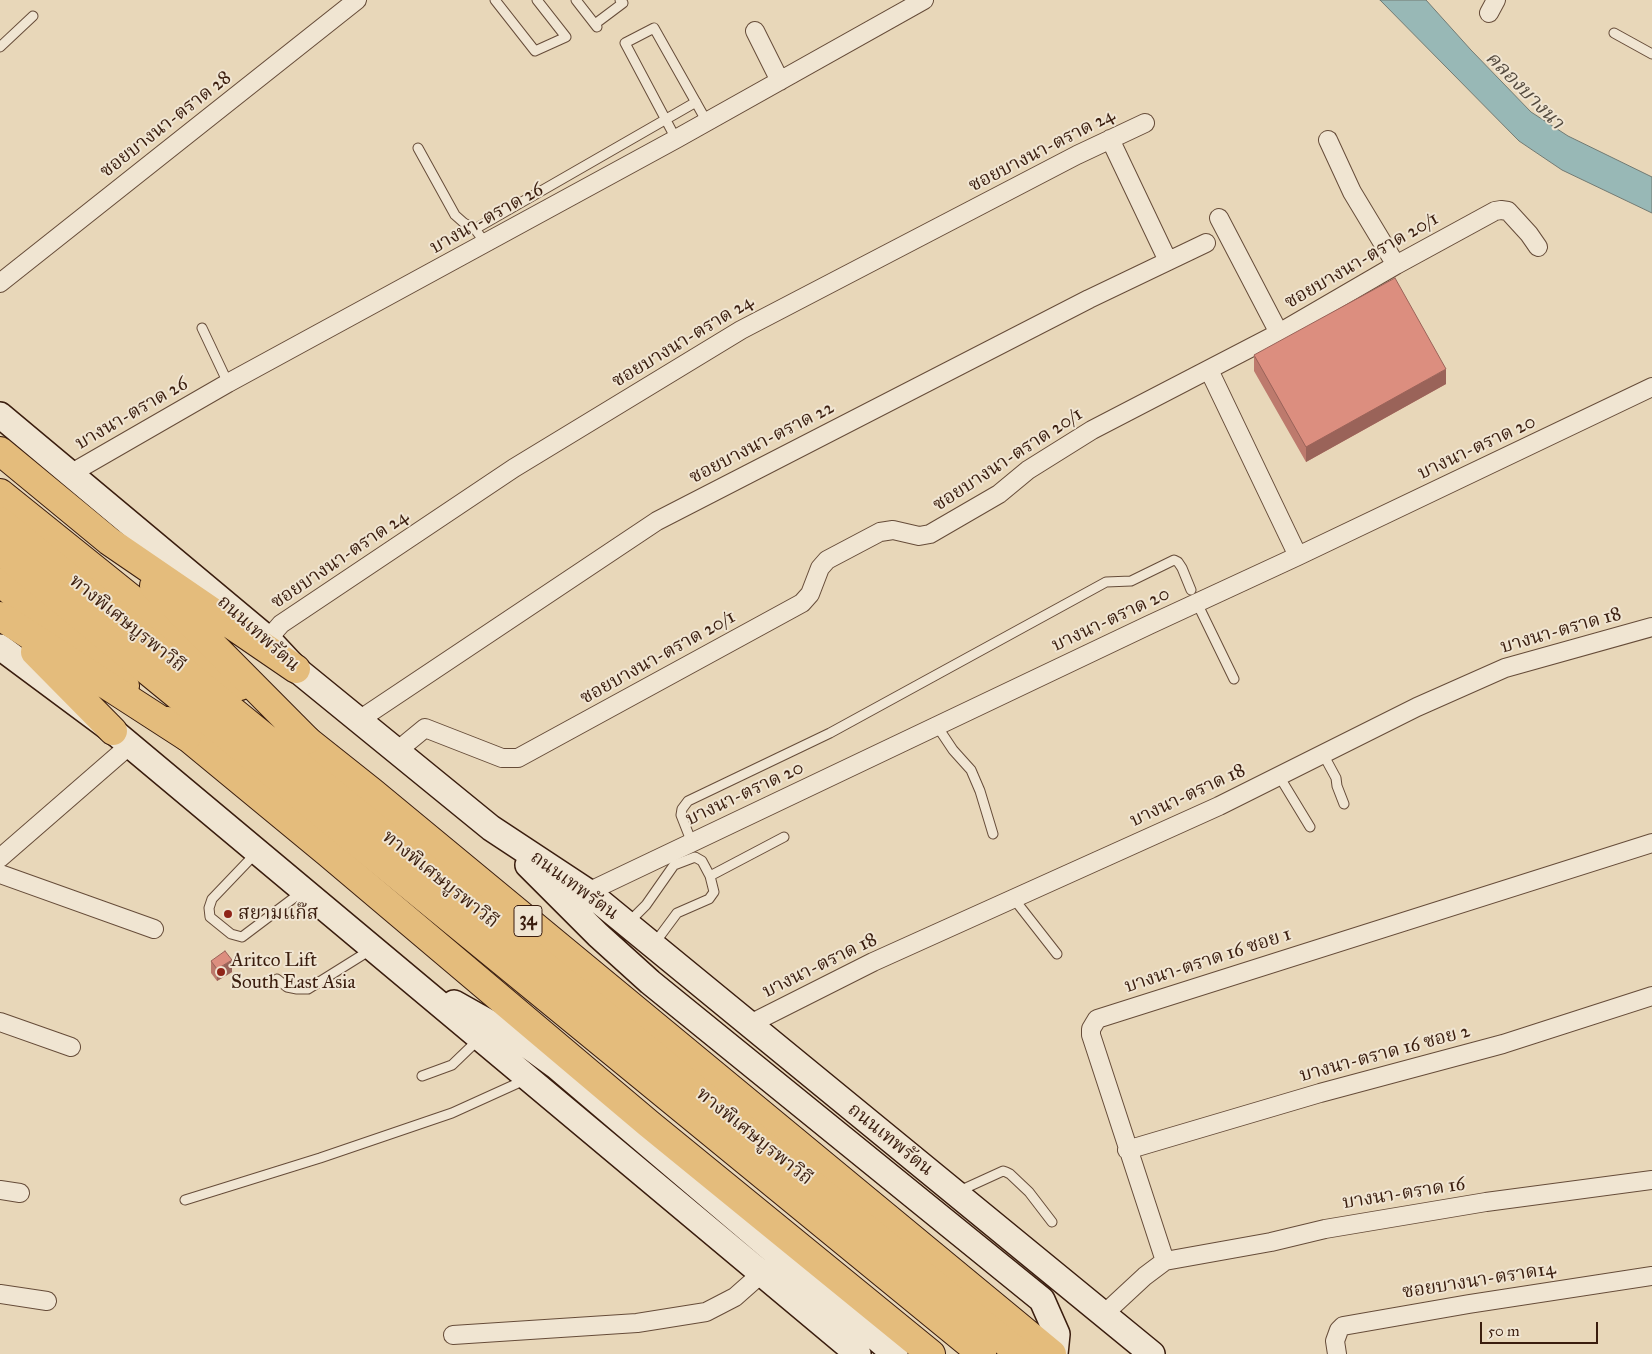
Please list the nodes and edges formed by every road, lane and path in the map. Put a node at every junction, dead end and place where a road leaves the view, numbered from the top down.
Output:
1 (357, 0) edge
2 (495, 0) edge
3 (537, 0) edge
4 (576, 0) edge
5 (620, 0) edge
6 (924, 0) edge
7 (33, 16) dead end
8 (755, 31) dead end
9 (1614, 33) dead end
10 (0, 47) edge
11 (1652, 54) edge
12 (780, 81) junction
13 (696, 102) junction
14 (665, 120) junction
15 (707, 122) junction
16 (1145, 123) dead end
17 (676, 139) junction
18 (1110, 139) junction
19 (1328, 140) dead end
20 (418, 148) dead end
21 (1219, 218) dead end
22 (475, 229) junction
23 (1206, 243) dead end
24 (486, 244) junction
25 (1538, 247) dead end
26 (1168, 261) junction
27 (1396, 265) junction
28 (0, 284) edge
29 (202, 328) dead end
30 (1278, 333) junction
31 (1209, 370) junction
32 (228, 383) junction
33 (1652, 387) edge
34 (0, 415) edge
35 (0, 450) edge
36 (70, 474) junction
37 (0, 493) edge
38 (0, 520) edge
39 (110, 540) junction
40 (0, 550) edge
41 (1298, 556) junction
42 (0, 582) edge
43 (1194, 597) junction
44 (0, 616) edge
45 (1652, 627) edge
46 (268, 639) junction
47 (1, 649) edge
48 (296, 669) junction
49 (1234, 679) dead end
50 (359, 720) junction
51 (937, 726) junction
52 (187, 737) junction
53 (122, 738) junction
54 (307, 740) junction
55 (397, 751) junction
56 (1323, 754) junction
57 (1279, 776) junction
58 (1344, 804) dead end
59 (1310, 827) dead end
60 (491, 828) junction
61 (993, 834) dead end
62 (784, 837) dead end
63 (692, 843) junction
64 (1652, 843) edge
65 (257, 851) junction
66 (0, 858) edge
67 (0, 874) edge
68 (710, 876) junction
69 (303, 891) junction
70 (588, 892) junction
71 (1014, 899) junction
72 (626, 924) junction
73 (154, 929) dead end
74 (652, 946) junction
75 (373, 949) junction
76 (1057, 954) dead end
77 (402, 973) junction
78 (277, 979) dead end
79 (1652, 996) edge
80 (0, 1022) edge
81 (750, 1024) junction
82 (480, 1039) junction
83 (72, 1047) dead end
84 (422, 1076) dead end
85 (527, 1079) junction
86 (1127, 1150) junction
87 (1652, 1180) edge
88 (0, 1190) edge
89 (20, 1193) dead end
90 (955, 1193) junction
91 (185, 1200) dead end
92 (1052, 1222) dead end
93 (1165, 1261) junction
94 (762, 1274) junction
95 (1652, 1276) edge
96 (0, 1294) edge
97 (47, 1301) dead end
98 (1104, 1314) junction
99 (453, 1335) dead end
100 (858, 1354) edge
101 (895, 1354) edge
102 (931, 1354) edge
103 (982, 1354) edge
104 (1020, 1354) edge
105 (1053, 1354) edge
106 (1152, 1354) edge
107 (1337, 1354) edge

1 - 28 street, ซอยบางนา-ตราด 28
2 - 3 lane
4 - 5 lane
6 - 12 street, บางนา-ตราด 26
7 - 10 lane
8 - 12 street
9 - 11 lane
12 - 15 street, บางนา-ตราด 26
13 - 14 lane
13 - 14 lane
13 - 15 lane
14 - 17 lane
14 - 22 lane
15 - 17 street, บางนา-ตราด 26
16 - 18 street, ซอยบางนา-ตราด 24
17 - 24 street, บางนา-ตราด 26
18 - 26 street
18 - 46 street, ซอยบางนา-ตราด 24
19 - 27 street
20 - 22 lane
21 - 30 street
22 - 24 lane
23 - 26 street, ซอยบางนา-ตราด 22
24 - 32 street, บางนา-ตราด 26
25 - 27 street, ซอยบางนา-ตราด 20/1
26 - 50 street, ซอยบางนา-ตราด 22
27 - 30 street, ซอยบางนา-ตราด 20/1
29 - 32 lane
30 - 31 street, ซอยบางนา-ตราด 20/1
31 - 41 street
31 - 55 street, ซอยบางนา-ตราด 20/1
32 - 36 street, บางนา-ตราด 26
33 - 41 street, บางนา-ตราด 20
34 - 36 main road, ถนนเทพรัตน
35 - 39 highway
36 - 46 main road, ถนนเทพรัตน
37 - 54 highway, 34
38 - 104 highway, ทางพิเศษบูรพาวิถี
39 - 48 highway
39 - 54 highway
40 - 103 highway, ทางพิเศษบูรพาวิถี
41 - 43 street, บางนา-ตราด 20
42 - 52 highway
43 - 49 lane
43 - 51 street, บางนา-ตราด 20
43 - 63 lane
44 - 52 highway
44 - 53 highway
45 - 56 street, บางนา-ตราด 18
46 - 48 main road, ถนนเทพรัตน
47 - 53 main road
48 - 50 main road, ถนนเทพรัตน
50 - 55 main road, ถนนเทพรัตน
51 - 61 lane
51 - 63 street, บางนา-ตราด 20
52 - 102 highway
53 - 65 main road
53 - 66 street
54 - 105 highway, 34
55 - 60 main road, ถนนเทพรัตน
56 - 57 street, บางนา-ตราด 18
56 - 58 lane
57 - 59 lane
57 - 71 street, บางนา-ตราด 18
60 - 70 main road, ถนนเทพรัตน
60 - 105 main road
62 - 68 lane
63 - 70 street, บางนา-ตราด 20
64 - 86 street, บางนา-ตราด 16 ซอย 1
65 - 69 main road
65 - 69 lane
67 - 73 street
68 - 72 lane
68 - 74 lane
69 - 75 main road
70 - 72 main road, ถนนเทพรัตน
71 - 76 lane
71 - 81 street, บางนา-ตราด 18
72 - 74 main road, ถนนเทพรัตน
74 - 81 main road, ถนนเทพรัตน
75 - 77 main road
75 - 78 lane
77 - 82 main road
77 - 101 main road
79 - 86 street, บางนา-ตราด 16 ซอย 2
80 - 83 street
81 - 90 main road, ถนนเทพรัตน
82 - 84 lane
82 - 85 main road
85 - 91 lane
85 - 94 main road
86 - 93 street, บางนา-ตราด 16 ซอย 1
87 - 93 street, บางนา-ตราด 16
88 - 89 street
90 - 92 lane
90 - 98 main road, ถนนเทพรัตน
93 - 98 street
94 - 99 street
94 - 100 main road
95 - 107 street, ซอยบางนา-ตราด14
96 - 97 street
98 - 106 main road, ถนนเทพรัตน

